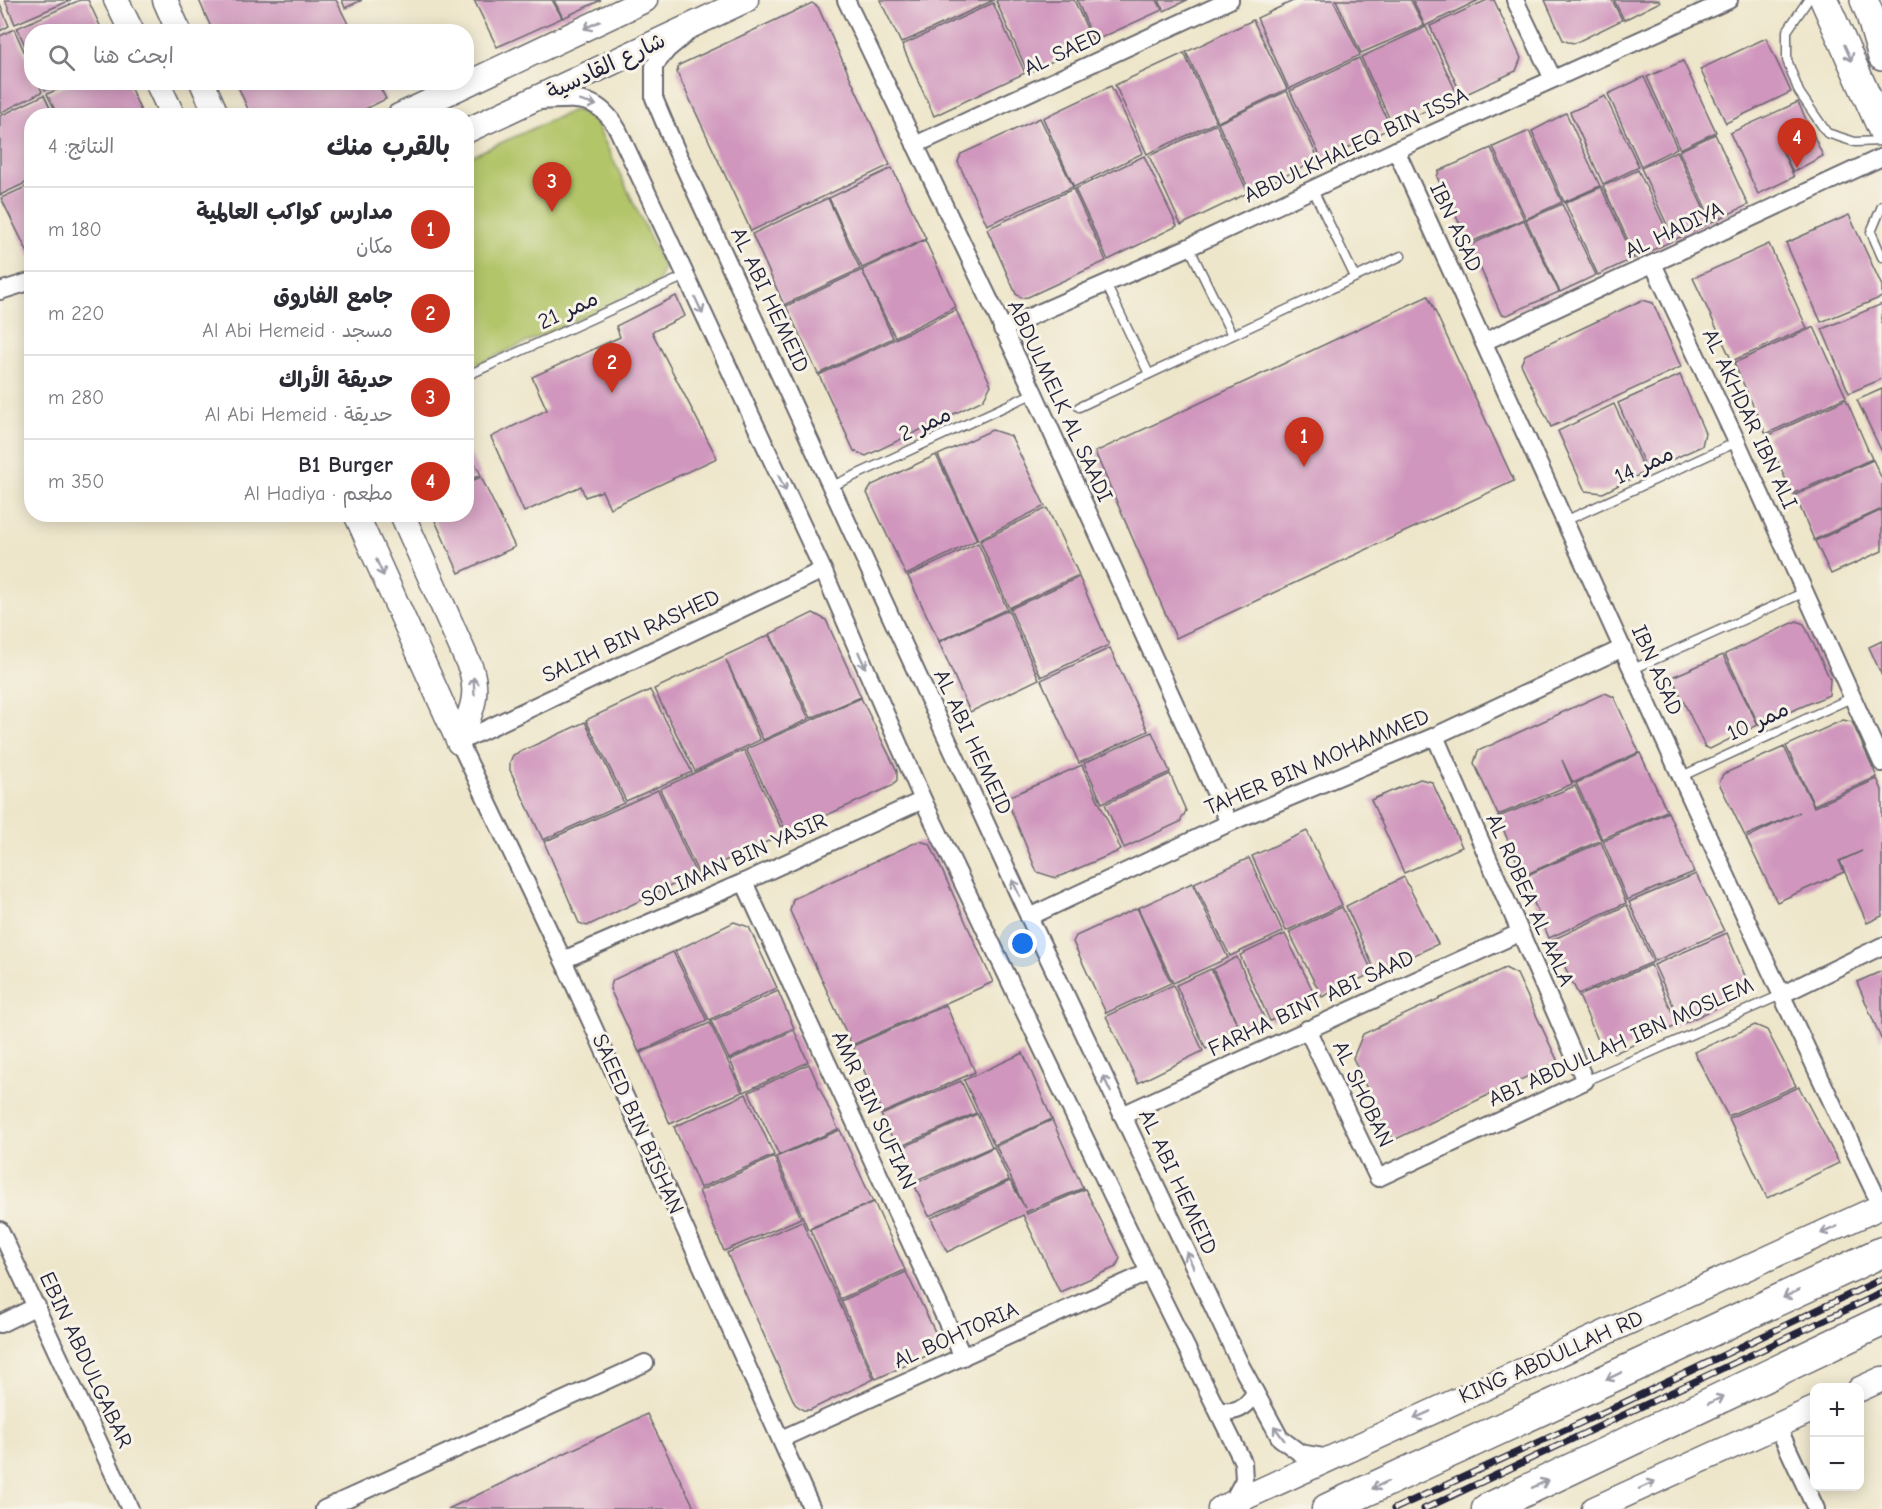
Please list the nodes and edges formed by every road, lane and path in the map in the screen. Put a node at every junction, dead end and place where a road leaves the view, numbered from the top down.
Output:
1 (116, 0) edge
2 (165, 0) edge
3 (645, 0) edge
4 (746, 0) edge
5 (846, 0) edge
6 (1230, 0) edge
7 (1515, 0) edge
8 (1729, 0) edge
9 (1808, 0) edge
10 (1824, 0) edge
11 (1864, 0) edge
12 (701, 21) junction
13 (128, 24) edge
14 (176, 24) edge
15 (1882, 57) edge
16 (1553, 79) junction
17 (474, 81) edge
18 (161, 90) edge
19 (206, 90) edge
20 (454, 90) edge
21 (530, 102) junction
22 (169, 108) edge
23 (213, 108) edge
24 (416, 108) edge
25 (474, 127) edge
26 (1882, 130) edge
27 (1882, 141) edge
28 (915, 145) junction
29 (1396, 150) junction
30 (1882, 157) edge
31 (1313, 190) junction
32 (1882, 206) edge
33 (1189, 247) junction
34 (1401, 256) dead end
35 (1882, 257) edge
36 (1653, 264) junction
37 (685, 276) junction
38 (1355, 278) junction
39 (24, 284) edge
40 (1106, 284) junction
41 (0, 291) edge
42 (1002, 329) junction
43 (1232, 335) junction
44 (1484, 342) junction
45 (474, 372) edge
46 (1149, 374) junction
47 (1034, 393) junction
48 (1078, 407) dead end
49 (1737, 442) junction
50 (831, 487) junction
51 (1565, 520) junction
52 (360, 522) edge
53 (406, 522) edge
54 (823, 570) junction
55 (1805, 592) junction
56 (1623, 648) junction
57 (1631, 670) junction
58 (1851, 698) junction
59 (1435, 736) junction
60 (459, 742) junction
61 (1882, 763) edge
62 (1680, 777) junction
63 (923, 800) junction
64 (1229, 823) junction
65 (744, 882) junction
66 (1029, 917) junction
67 (1519, 933) junction
68 (1882, 946) edge
69 (563, 960) junction
70 (1780, 995) junction
71 (1307, 1029) junction
72 (1585, 1081) junction
73 (1122, 1115) junction
74 (1378, 1178) joint
75 (1882, 1206) edge
76 (0, 1230) edge
77 (1882, 1252) edge
78 (1149, 1272) junction
79 (37, 1306) junction
80 (1882, 1321) edge
81 (0, 1324) edge
82 (963, 1357) junction
83 (645, 1363) dead end
84 (1882, 1379) edge
85 (1864, 1387) edge
86 (1255, 1392) junction
87 (1218, 1410) junction
88 (1810, 1411) edge
89 (1777, 1425) junction
90 (781, 1438) junction
91 (1329, 1458) junction
92 (1226, 1507) edge
93 (130, 1509) edge
94 (324, 1509) edge
95 (812, 1509) edge
96 (1327, 1509) edge
97 (1487, 1509) edge
98 (1594, 1509) edge
99 (1816, 1509) edge

1 - 13 street
2 - 14 street
3 -> 17 street, شارع القادسية
4 - 12 street, شارع القادسية
5 - 28 street, ABDULMELK AL SAADI
6 - 28 street, AL SAED
7 - 16 street
8 - 16 street, ABDULKHALEQ BIN ISSA
9 - 27 lane
10 -> 26 main road
11 - 15 main road
12 - 21 street, شارع القادسية
12 - 50 street, AL ABI HEMEID
16 - 29 street, ABDULKHALEQ BIN ISSA
18 - 22 street
19 - 23 street
20 -> 24 street, شارع القادسية
21 - 25 street, شارع القادسية
21 -> 37 street
28 - 42 street, ABDULMELK AL SAADI
29 - 31 street, ABDULKHALEQ BIN ISSA
29 - 44 street, IBN ASAD
30 - 36 street, AL HADIYA
31 - 33 street, ABDULKHALEQ BIN ISSA
31 - 38 lane
32 - 35 lane
33 - 40 street, ABDULKHALEQ BIN ISSA
33 - 43 lane
34 - 38 lane
36 - 44 street, AL HADIYA
36 - 49 street, AL AKHDAR IBN ALI
37 - 45 lane, ممر 21
37 -> 54 street
38 - 43 lane
39 - 41 street
40 - 42 street, ABDULKHALEQ BIN ISSA
40 - 46 lane
42 - 47 street, ABDULMELK AL SAADI
43 - 46 lane
44 - 51 street, IBN ASAD
46 - 48 lane
47 - 50 lane, ممر 2
47 - 64 street, ABDULMELK AL SAADI
49 - 51 lane, ممر 14
49 - 55 street, AL AKHDAR IBN ALI
66 -> 50 street, AL ABI HEMEID
51 - 56 street, IBN ASAD
52 -> 60 street, SAEED BIN BISHAN
60 -> 53 street
54 - 60 street, SALIH BIN RASHED
54 -> 63 street
55 - 57 lane
55 - 58 street, AL AKHDAR IBN ALI
56 - 57 street, IBN ASAD
56 - 59 street, TAHER BIN MOHAMMED
57 - 62 street, IBN ASAD
58 - 61 street, AL AKHDAR IBN ALI
58 - 62 lane, ممر 10
59 - 64 street, TAHER BIN MOHAMMED
59 - 67 street, AL ROBEA AL AALA
60 - 69 street, SAEED BIN BISHAN
62 - 70 street, IBN ASAD
63 - 65 street, SOLIMAN BIN YASIR
63 - 78 street
64 - 66 street, TAHER BIN MOHAMMED
65 - 69 street, SOLIMAN BIN YASIR
65 - 82 street, AMR BIN SUFIAN
73 -> 66 street, AL ABI HEMEID
67 - 71 street, FARHA BINT ABI SAAD
67 - 72 street, AL ROBEA AL AALA
68 - 70 street, ABI ABDULLAH IBN MOSLEM
69 - 90 street, SAEED BIN BISHAN
70 - 72 lane, ABI ABDULLAH IBN MOSLEM
70 - 75 street, IBN ASAD
71 - 73 street, FARHA BINT ABI SAAD
71 - 74 street, AL SHOBAN
72 - 74 street, ABI ABDULLAH IBN MOSLEM
86 -> 73 street, AL ABI HEMEID
75 -> 91 street, KING ABDULLAH RD
76 - 79 street, EBIN ABDULGABAR
77 -> 96 highway, KING ABDULLAH RD
78 - 82 street, AL BOHTORIA
78 - 87 street
79 - 81 street
79 - 93 street, EBIN ABDULGABAR
97 -> 80 highway
82 - 90 street, AL BOHTORIA
83 - 94 street
84 - 85 street
86 - 87 street
91 -> 86 street, AL ABI HEMEID
87 - 92 street
88 - 89 street
98 -> 89 street
89 - 99 street
90 - 95 street, SAEED BIN BISHAN
91 - 92 street, KING ABDULLAH RD

